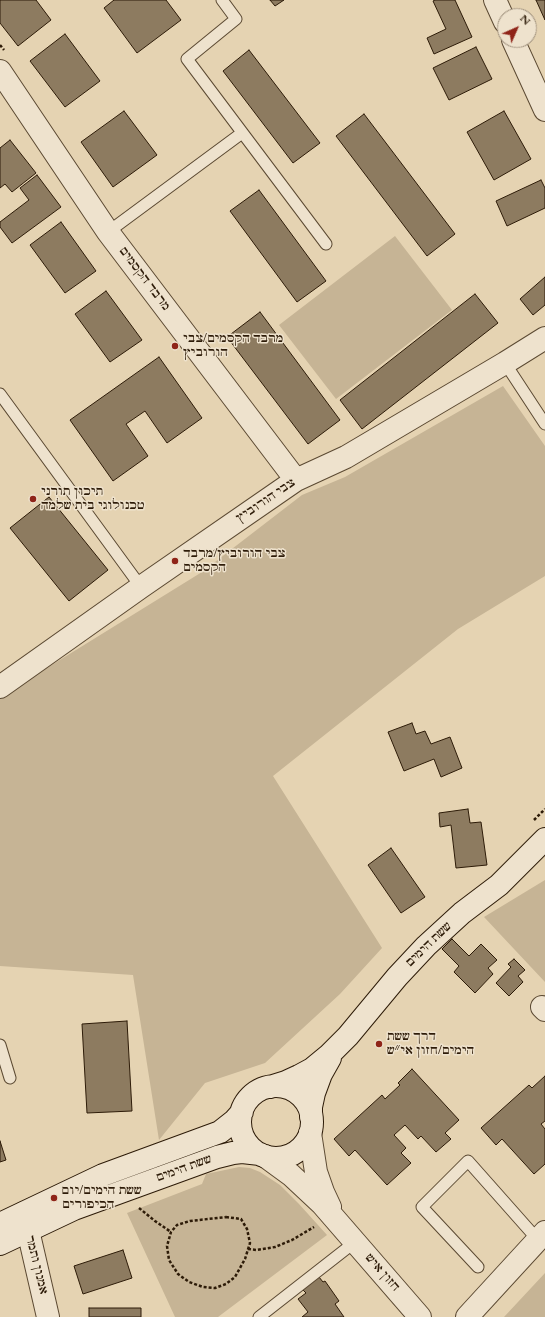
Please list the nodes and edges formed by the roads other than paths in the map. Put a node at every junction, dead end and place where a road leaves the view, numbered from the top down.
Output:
1 (222, 0) edge
2 (517, 48) edge
3 (0, 71) edge
4 (545, 110) edge
5 (242, 133) junction
6 (108, 232) junction
7 (326, 244) dead end
8 (545, 338) edge
9 (505, 363) junction
10 (0, 394) edge
11 (545, 424) edge
12 (296, 480) junction
13 (141, 587) junction
14 (0, 687) edge
15 (545, 839) edge
16 (545, 859) edge
17 (499, 885) junction
18 (0, 1045) edge
19 (335, 1050) junction
20 (10, 1078) dead end
21 (270, 1087) junction
22 (242, 1112) junction
23 (311, 1125) junction
24 (263, 1155) junction
25 (25, 1222) junction
26 (0, 1224) edge
27 (349, 1235) junction
28 (542, 1236) edge
29 (0, 1244) edge
30 (478, 1268) dead end
31 (48, 1317) edge
32 (259, 1317) edge
33 (420, 1317) edge
34 (467, 1317) edge

1 - 5 lane
2 - 4 street
3 - 6 street, מרבד הקסמים
5 - 6 lane
5 - 7 lane
6 - 12 street, מרבד הקסמים
8 - 9 street, צבי הורוביץ
9 - 11 lane
9 - 12 street, צבי הורוביץ
10 - 13 lane
12 - 13 street, צבי הורוביץ
13 - 14 street, צבי הורוביץ
15 - 17 street, ששת הימים
16 - 17 street, ששת הימים
17 - 19 street, ששת הימים
18 - 20 lane
19 - 21 street, ששת הימים
19 - 23 street, ששת הימים
21 - 22 street
21 - 23 street
22 - 24 street
22 - 25 street, ששת הימים
23 - 24 street
23 - 27 street, חזון איש
24 - 25 street, ששת הימים
24 - 27 street, חזון איש
25 - 26 street, ששת הימים
25 - 29 street, ששת הימים
25 - 31 street, אמנון ותמר
27 - 32 lane
27 - 33 street, חזון איש
28 - 30 lane
28 - 34 street

